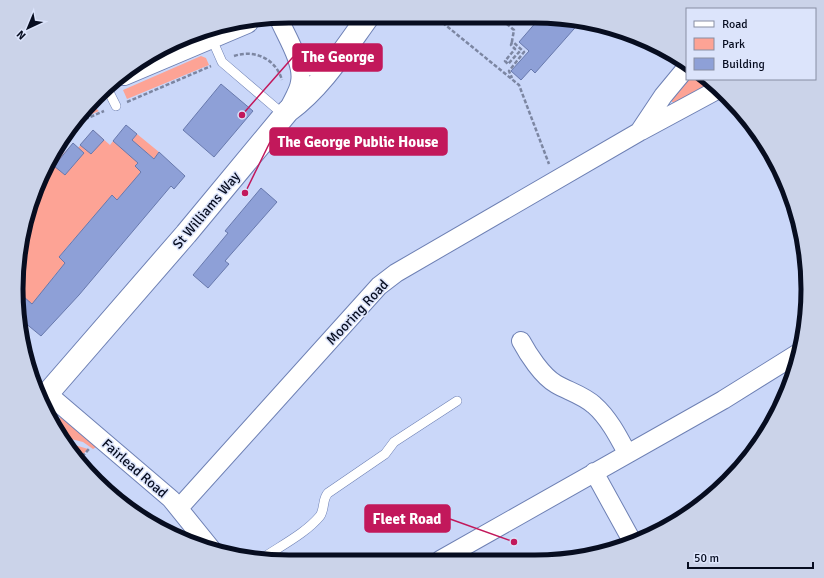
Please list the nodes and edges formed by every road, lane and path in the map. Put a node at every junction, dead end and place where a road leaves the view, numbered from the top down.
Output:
1 (364, 23) edge
2 (443, 23) edge
3 (506, 23) edge
4 (280, 24) edge
5 (226, 31) edge
6 (211, 37) junction
7 (512, 41) junction
8 (521, 50) junction
9 (222, 62) junction
10 (148, 64) edge
11 (299, 66) junction
12 (685, 70) edge
13 (328, 71) junction
14 (513, 80) junction
15 (713, 92) edge
16 (110, 93) edge
17 (116, 106) junction
18 (283, 111) junction
19 (84, 120) edge
20 (639, 132) junction
21 (556, 180) junction
22 (521, 341) dead end
23 (792, 357) edge
24 (45, 397) edge
25 (46, 398) edge
26 (457, 401) dead end
27 (90, 448) dead end
28 (627, 453) junction
29 (82, 456) edge
30 (594, 472) junction
31 (179, 508) junction
32 (630, 538) edge
33 (205, 542) edge
34 (269, 554) edge
35 (449, 555) edge

1 - 13 street, St Williams Way
2 - 14 path
3 - 7 path
4 - 11 street
5 - 6 street
6 - 9 lane
6 - 10 street
7 - 8 path
7 - 8 path
8 - 14 path
9 - 17 path
9 - 18 lane
9 - 18 path
11 - 13 street
11 - 18 street
12 - 20 street, Mooring Road
13 - 18 street, St Williams Way
14 - 21 path
15 - 20 street, Mooring Road
16 - 17 lane
17 - 19 path
18 - 24 street, St Williams Way
20 - 21 street, Mooring Road
21 - 31 street, Mooring Road
22 - 28 street
23 - 28 street
25 - 31 street, Fairlead Road
26 - 34 lane
27 - 29 path
28 - 30 street
30 - 32 street
30 - 35 street
31 - 33 street, Fairlead Road

